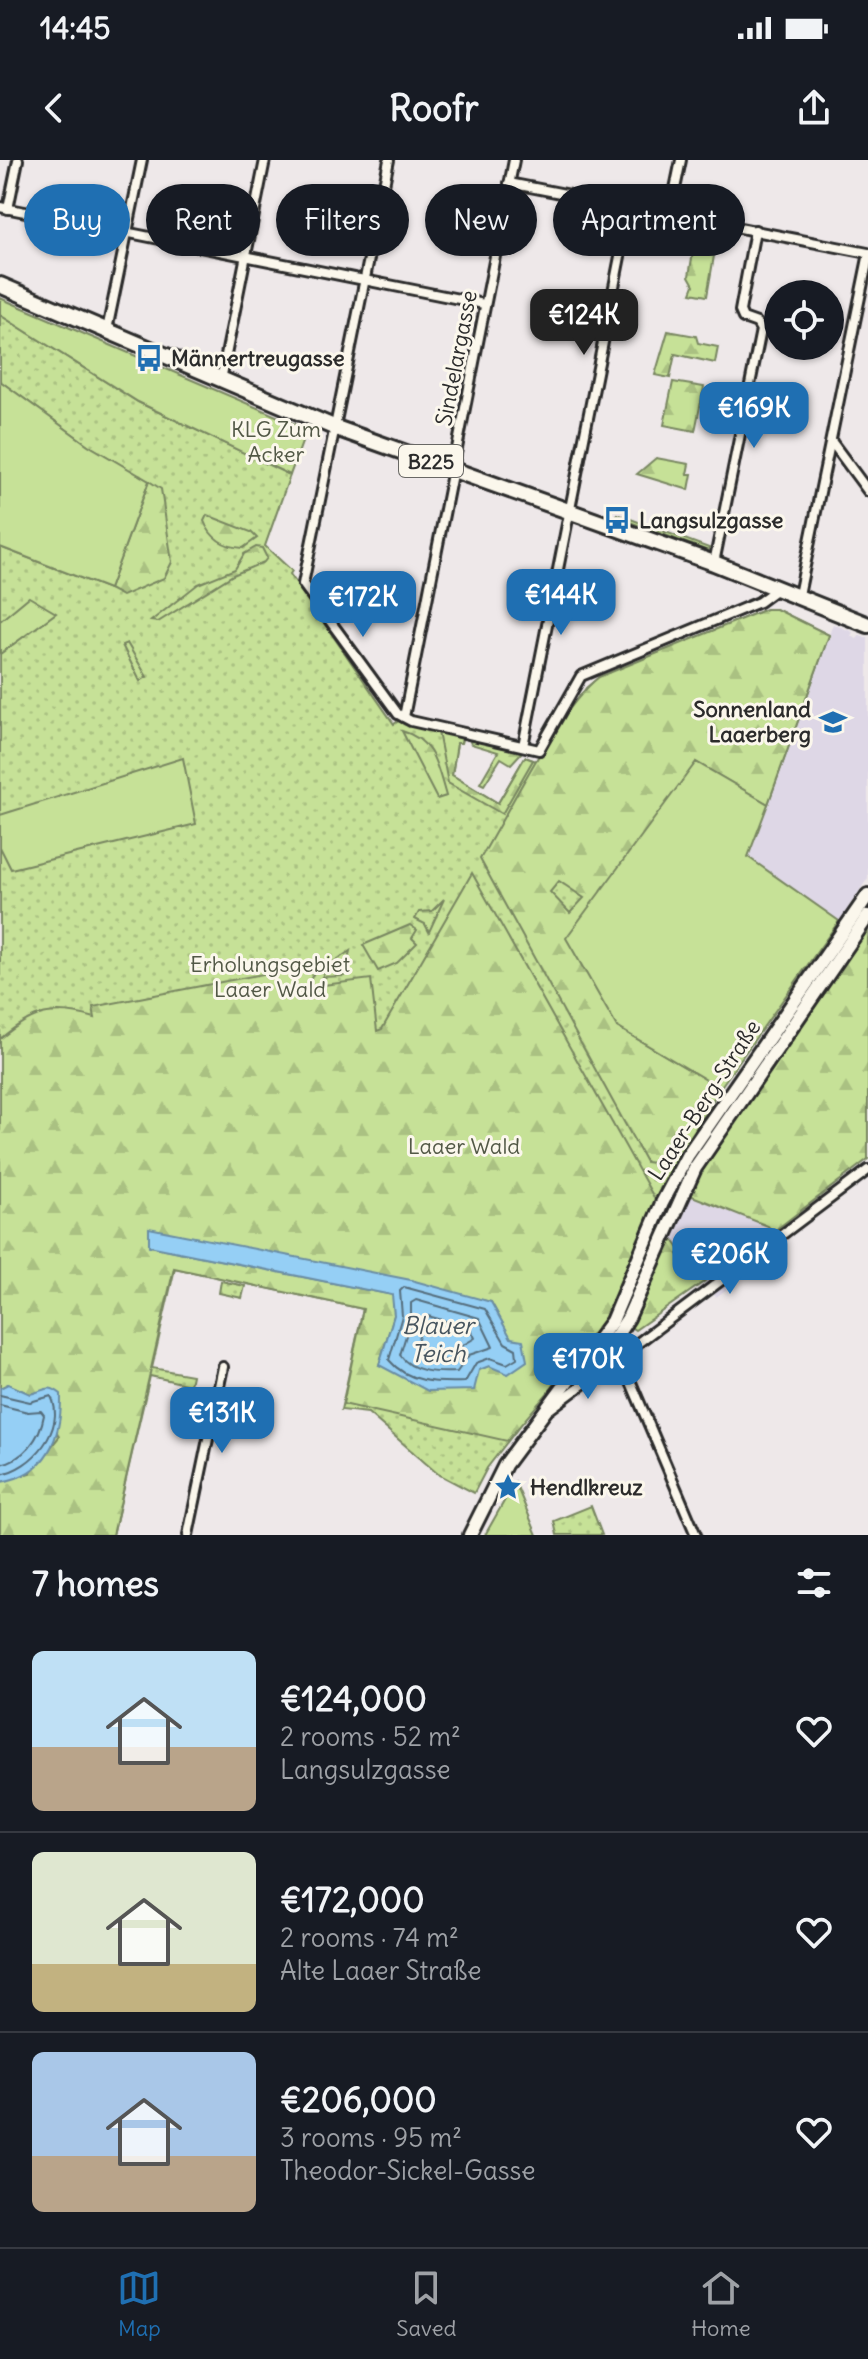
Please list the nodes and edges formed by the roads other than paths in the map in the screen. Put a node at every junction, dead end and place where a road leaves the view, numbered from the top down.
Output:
1 (18, 160) edge
2 (142, 160) edge
3 (265, 160) edge
4 (389, 160) edge
5 (514, 160) edge
6 (681, 160) edge
7 (509, 183) junction
8 (676, 184) edge
9 (260, 185) edge
10 (553, 191) edge
11 (4, 208) edge
12 (24, 212) edge
13 (130, 218) edge
14 (745, 228) edge
15 (755, 230) junction
16 (122, 256) edge
17 (246, 256) joint
18 (620, 256) edge
19 (868, 256) edge
20 (365, 277) junction
21 (0, 285) edge
22 (484, 304) junction
23 (107, 330) junction
24 (221, 380) junction
25 (336, 428) junction
26 (831, 441) junction
27 (452, 468) junction
28 (868, 491) edge
29 (569, 518) junction
30 (714, 563) junction
31 (778, 588) junction
32 (799, 595) junction
33 (868, 625) edge
34 (404, 717) junction
35 (523, 746) junction
36 (868, 895) edge
37 (868, 916) edge
38 (868, 1170) edge
39 (617, 1335) junction
40 (641, 1341) junction
41 (602, 1342) junction
42 (617, 1359) junction
43 (223, 1367) dead end
44 (540, 1417) junction
45 (188, 1535) edge
46 (470, 1535) edge
47 (696, 1535) edge

1 - 11 street
2 - 13 street
3 - 9 street
4 - 20 street
5 - 7 street, Sindelargasse
6 - 8 street
7 - 10 street
7 - 22 street, Sindelargasse
11 - 12 street
14 - 15 street
15 - 19 street
15 - 30 street
16 - 23 street
17 - 20 street
17 - 24 street
18 - 29 street
19 - 26 street
20 - 22 street
20 - 25 street
21 - 23 main road, B225
22 - 27 street, Sindelargasse
23 - 24 main road, B225
24 - 25 main road, B225
25 - 27 main road, B225
25 - 34 street
26 - 28 street
26 - 32 street
27 - 29 main road, B225
27 - 34 street, Sindelargasse
29 - 30 main road, B225
29 - 35 street
30 - 31 main road, B225
31 - 32 main road, B225
31 - 35 street
32 - 33 main road, B225
34 - 35 street
36 - 41 main road, Laaer-Berg-Straße
37 - 39 main road, Laaer-Berg-Straße
38 - 40 street
39 - 40 street
39 - 41 main road, Laaer-Berg-Straße
40 - 42 street
41 - 42 street
41 - 44 main road, Laaer-Berg-Straße
42 - 44 street
42 - 47 street
43 - 45 street
44 - 46 main road, Laaer-Berg-Straße

